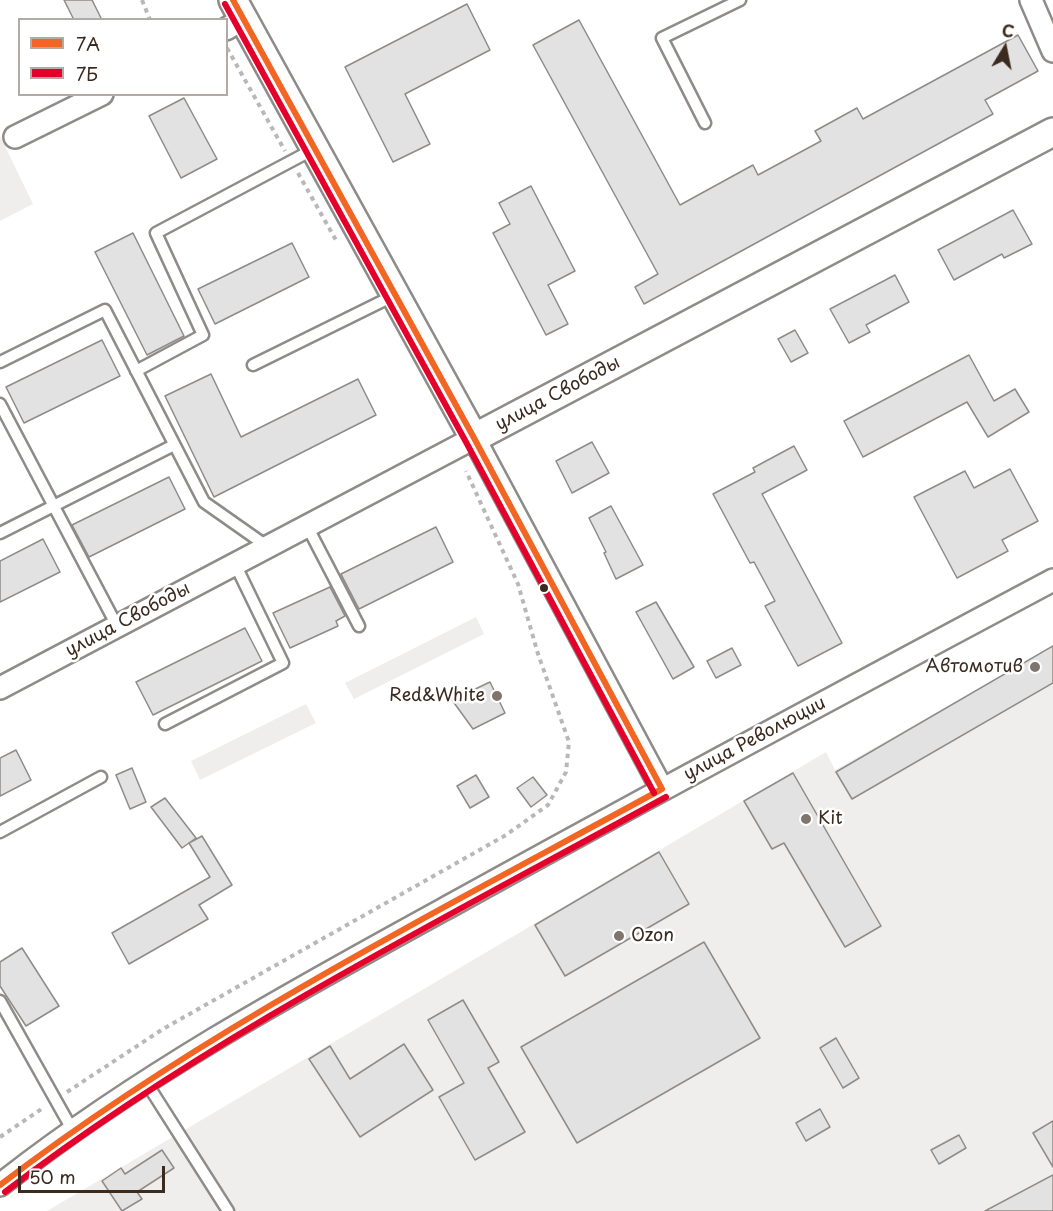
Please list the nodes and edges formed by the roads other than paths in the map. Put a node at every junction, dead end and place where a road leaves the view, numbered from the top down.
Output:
1 (740, 0) edge
2 (1031, 0) edge
3 (234, 16) edge
4 (1053, 51) edge
5 (98, 96) edge
6 (705, 123) dead end
7 (1053, 132) edge
8 (15, 137) dead end
9 (315, 149) junction
10 (395, 295) junction
11 (0, 362) edge
12 (253, 365) dead end
13 (136, 371) junction
14 (0, 404) edge
15 (465, 443) junction
16 (174, 445) junction
17 (54, 506) junction
18 (307, 526) junction
19 (0, 533) edge
20 (268, 546) junction
21 (235, 564) junction
22 (1053, 580) edge
23 (117, 626) junction
24 (359, 626) dead end
25 (0, 688) edge
26 (165, 724) dead end
27 (101, 777) dead end
28 (662, 789) junction
29 (0, 832) edge
30 (0, 1001) edge
31 (146, 1082) junction
32 (73, 1131) junction
33 (0, 1185) edge
34 (228, 1211) edge

1 - 6 lane
2 - 4 street
3 - 9 street
5 - 8 street
7 - 15 street, улица Свободы
9 - 10 street
9 - 13 lane
10 - 12 lane
10 - 15 street
11 - 13 lane
13 - 16 lane
14 - 17 lane
15 - 18 street, улица Свободы
15 - 28 street
16 - 17 lane
16 - 20 lane
17 - 19 lane
17 - 23 lane
18 - 20 street, улица Свободы
18 - 24 lane
20 - 21 street, улица Свободы
21 - 23 street, улица Свободы
21 - 26 lane
22 - 28 street, улица Революции
23 - 25 street, улица Свободы
27 - 29 lane
28 - 31 street, улица Революции
30 - 32 lane
31 - 32 street, улица Революции
31 - 34 lane
32 - 33 street, улица Революции

